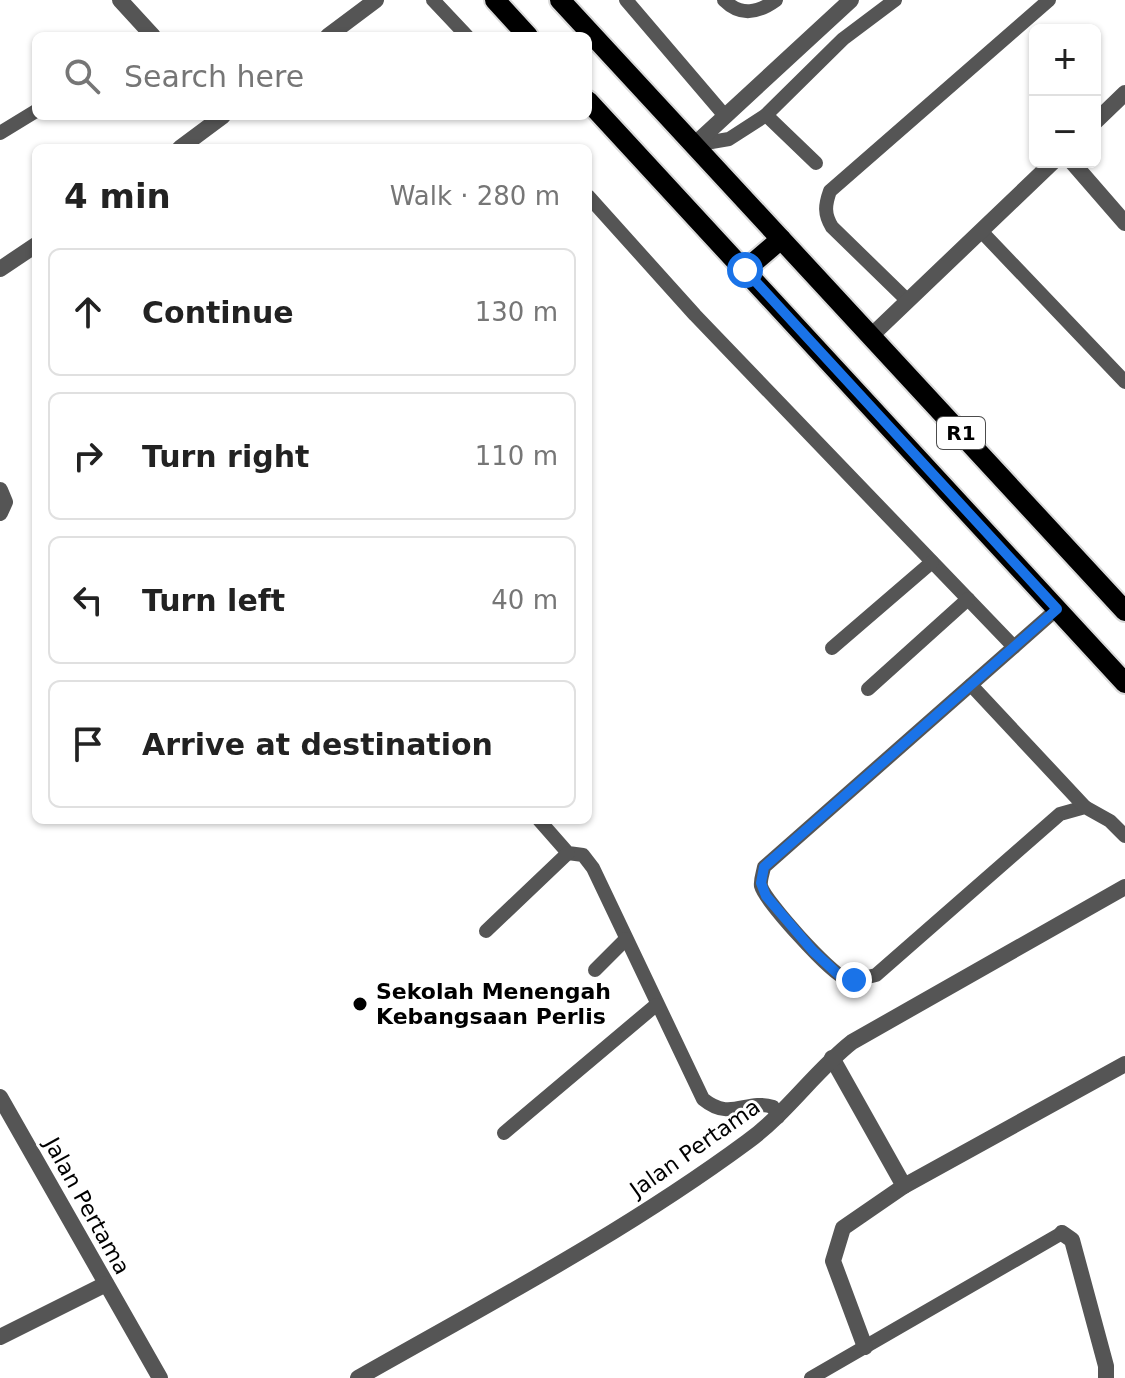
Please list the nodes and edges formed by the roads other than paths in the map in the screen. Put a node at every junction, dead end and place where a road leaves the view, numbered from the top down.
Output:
1 (120, 0) edge
2 (376, 0) edge
3 (433, 0) edge
4 (495, 0) edge
5 (560, 0) edge
6 (626, 0) edge
7 (724, 0) edge
8 (776, 0) edge
9 (851, 0) edge
10 (895, 0) edge
11 (1049, 0) edge
12 (149, 32) edge
13 (333, 32) edge
14 (463, 32) edge
15 (524, 32) edge
16 (590, 32) edge
17 (592, 35) edge
18 (1125, 93) edge
19 (592, 105) edge
20 (32, 113) edge
21 (766, 115) junction
22 (725, 116) junction
23 (1101, 116) edge
24 (217, 120) edge
25 (0, 133) edge
26 (185, 144) edge
27 (694, 145) junction
28 (816, 163) dead end
29 (1047, 168) edge
30 (1077, 168) edge
31 (592, 200) edge
32 (1125, 223) edge
33 (981, 231) junction
34 (781, 239) junction
35 (32, 248) edge
36 (0, 269) edge
37 (745, 270) junction
38 (908, 301) junction
39 (871, 336) junction
40 (1125, 382) edge
41 (0, 490) edge
42 (0, 513) edge
43 (932, 562) junction
44 (968, 599) junction
45 (1057, 609) junction
46 (1125, 611) edge
47 (1014, 647) junction
48 (832, 648) dead end
49 (1125, 683) edge
50 (971, 685) junction
51 (868, 689) dead end
52 (1085, 807) junction
53 (543, 824) edge
54 (1125, 836) edge
55 (568, 853) junction
56 (1125, 887) edge
57 (486, 931) dead end
58 (626, 939) junction
59 (595, 970) dead end
60 (656, 1005) junction
61 (832, 1058) junction
62 (1125, 1064) edge
63 (0, 1097) edge
64 (778, 1117) junction
65 (504, 1133) dead end
66 (904, 1186) junction
67 (1062, 1233) joint
68 (106, 1284) junction
69 (0, 1337) edge
70 (865, 1347) junction
71 (160, 1378) edge
72 (358, 1378) edge
73 (811, 1378) edge
74 (1106, 1378) edge

1 - 12 street
2 - 13 street
3 - 14 lane
4 - 15 main road
5 - 16 main road, R1
6 - 22 lane
7 - 8 lane
9 - 22 street
10 - 21 lane
11 - 38 lane
17 - 27 main road, R1
18 - 23 street
19 - 37 main road, R1
20 - 25 lane
21 - 27 lane
21 - 28 lane
22 - 27 street
24 - 26 street
27 - 34 main road, R1
29 - 33 street
30 - 32 street
31 - 43 lane
33 - 38 street
33 - 40 lane
34 - 37 main road
34 - 39 main road, R1
35 - 36 street
37 - 45 main road, R1
38 - 39 street
39 - 46 main road, R1
41 - 42 street
43 - 44 lane
43 - 48 lane
44 - 47 lane
44 - 51 lane
45 - 47 lane
45 - 49 main road, R1
47 - 50 lane
50 - 52 lane
50 - 52 lane
52 - 54 lane
53 - 55 lane
55 - 57 lane
55 - 58 lane
56 - 61 street, Jalan Pertama
58 - 59 lane
58 - 60 lane
60 - 64 lane
60 - 65 lane
61 - 64 street, Jalan Pertama
61 - 66 street
62 - 66 street
63 - 68 street, Jalan Pertama
64 - 72 street, Jalan Pertama
66 - 70 street
67 - 70 lane
67 - 74 street
68 - 69 street
68 - 71 street, Jalan Pertama
70 - 73 lane

